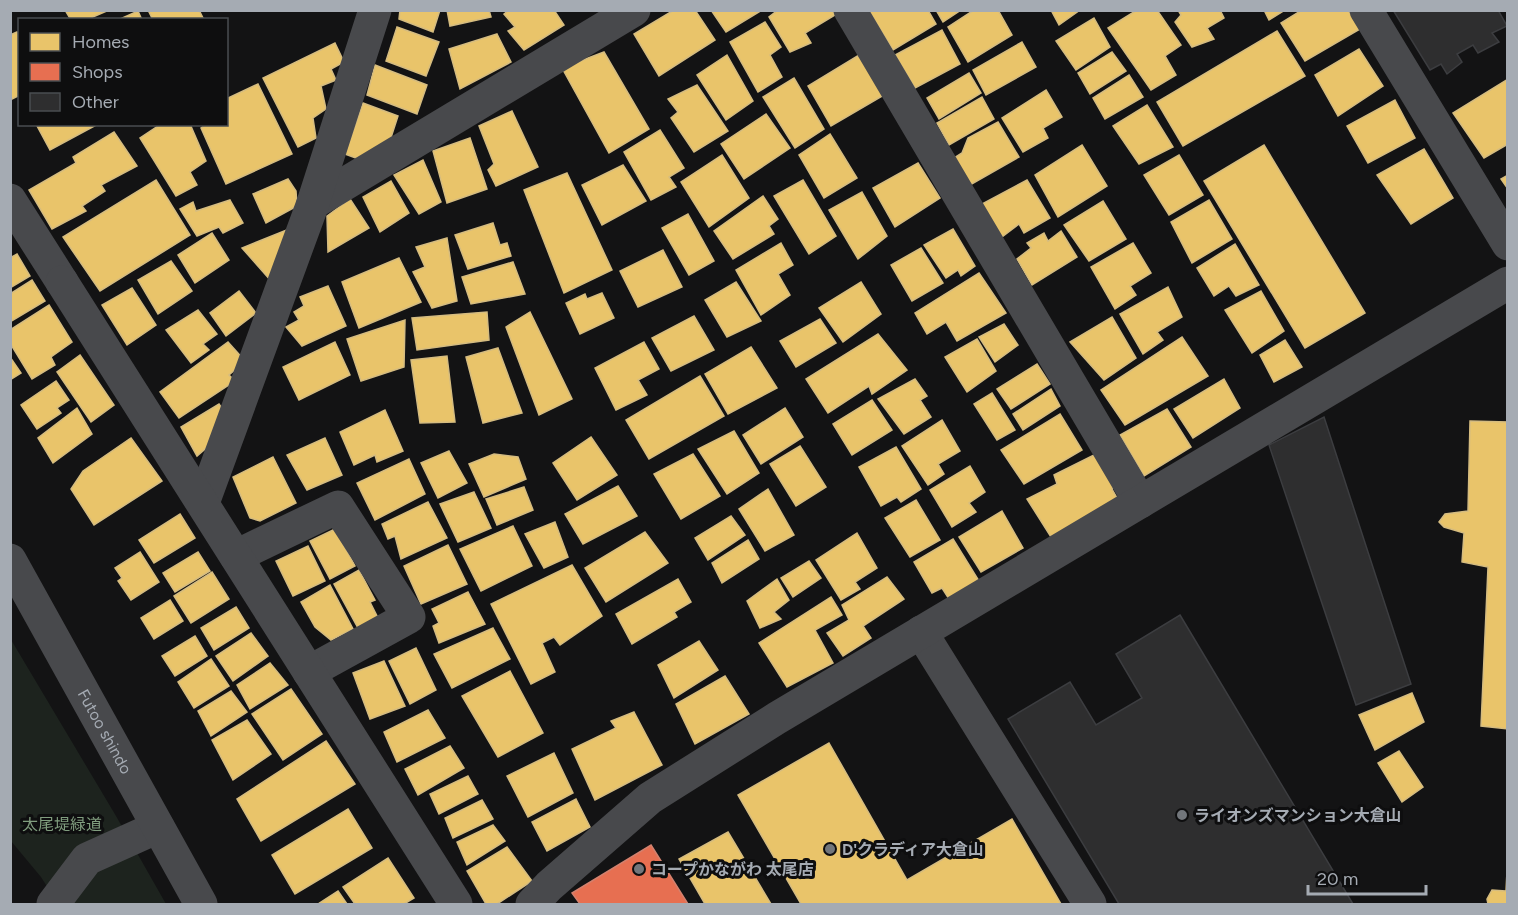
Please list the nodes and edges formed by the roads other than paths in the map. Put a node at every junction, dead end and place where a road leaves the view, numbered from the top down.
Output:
1 (375, 10) edge
2 (634, 10) edge
3 (850, 10) edge
4 (1366, 10) edge
5 (10, 200) edge
6 (313, 203) junction
7 (1508, 244) edge
8 (1508, 283) edge
9 (1140, 502) junction
10 (203, 503) junction
11 (236, 556) junction
12 (10, 560) edge
13 (921, 632) junction
14 (309, 672) junction
15 (158, 827) junction
16 (53, 904) edge
17 (201, 904) edge
18 (456, 904) edge
19 (532, 904) edge
20 (1090, 904) edge

1 - 6 street
2 - 6 street
3 - 9 street
4 - 7 street
5 - 10 street
6 - 10 street
8 - 9 street
9 - 13 street
10 - 11 street
11 - 14 street
11 - 14 street
12 - 15 street, Futoo shindo
13 - 19 street
13 - 20 street
14 - 18 street
15 - 16 street
15 - 17 street, Futoo shindo

